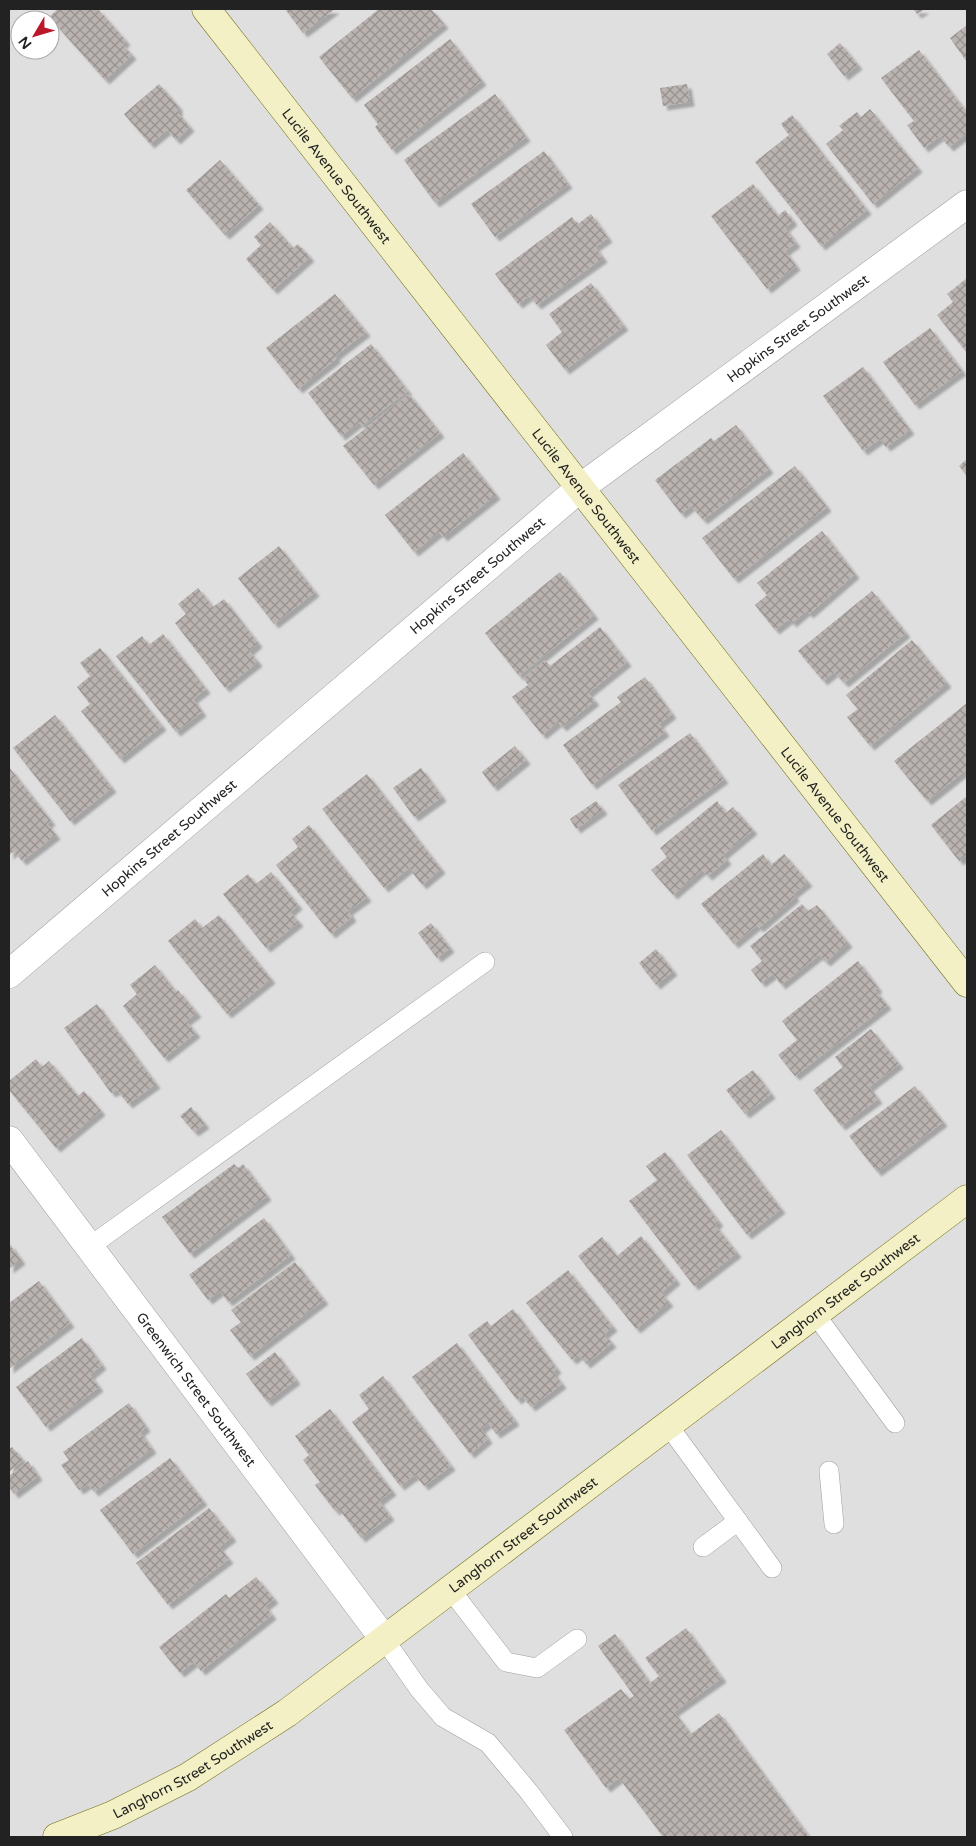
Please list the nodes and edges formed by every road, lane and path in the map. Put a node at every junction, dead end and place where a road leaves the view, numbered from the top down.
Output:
1 (206, 9) edge
2 (967, 205) edge
3 (580, 488) junction
4 (485, 962) dead end
5 (9, 974) edge
6 (967, 983) edge
7 (9, 1140) edge
8 (967, 1199) edge
9 (89, 1247) junction
10 (815, 1314) junction
11 (895, 1423) dead end
12 (668, 1425) junction
13 (829, 1471) dead end
14 (738, 1522) junction
15 (834, 1524) dead end
16 (703, 1547) dead end
17 (772, 1568) dead end
18 (450, 1589) junction
19 (578, 1639) dead end
20 (384, 1640) junction
21 (57, 1837) edge
22 (563, 1837) edge

1 - 3 street, Lucile Avenue Southwest
2 - 3 street, Hopkins Street Southwest
3 - 5 street, Hopkins Street Southwest
3 - 6 street, Lucile Avenue Southwest
4 - 9 lane
7 - 9 street, Greenwich Street Southwest
8 - 10 street, Langhorn Street Southwest
9 - 20 street, Greenwich Street Southwest
10 - 11 lane
10 - 12 street, Langhorn Street Southwest
12 - 14 lane
12 - 18 street, Langhorn Street Southwest
13 - 15 lane
14 - 16 lane
14 - 17 lane
18 - 19 lane
18 - 20 street, Langhorn Street Southwest
20 - 21 street, Langhorn Street Southwest
20 - 22 lane

